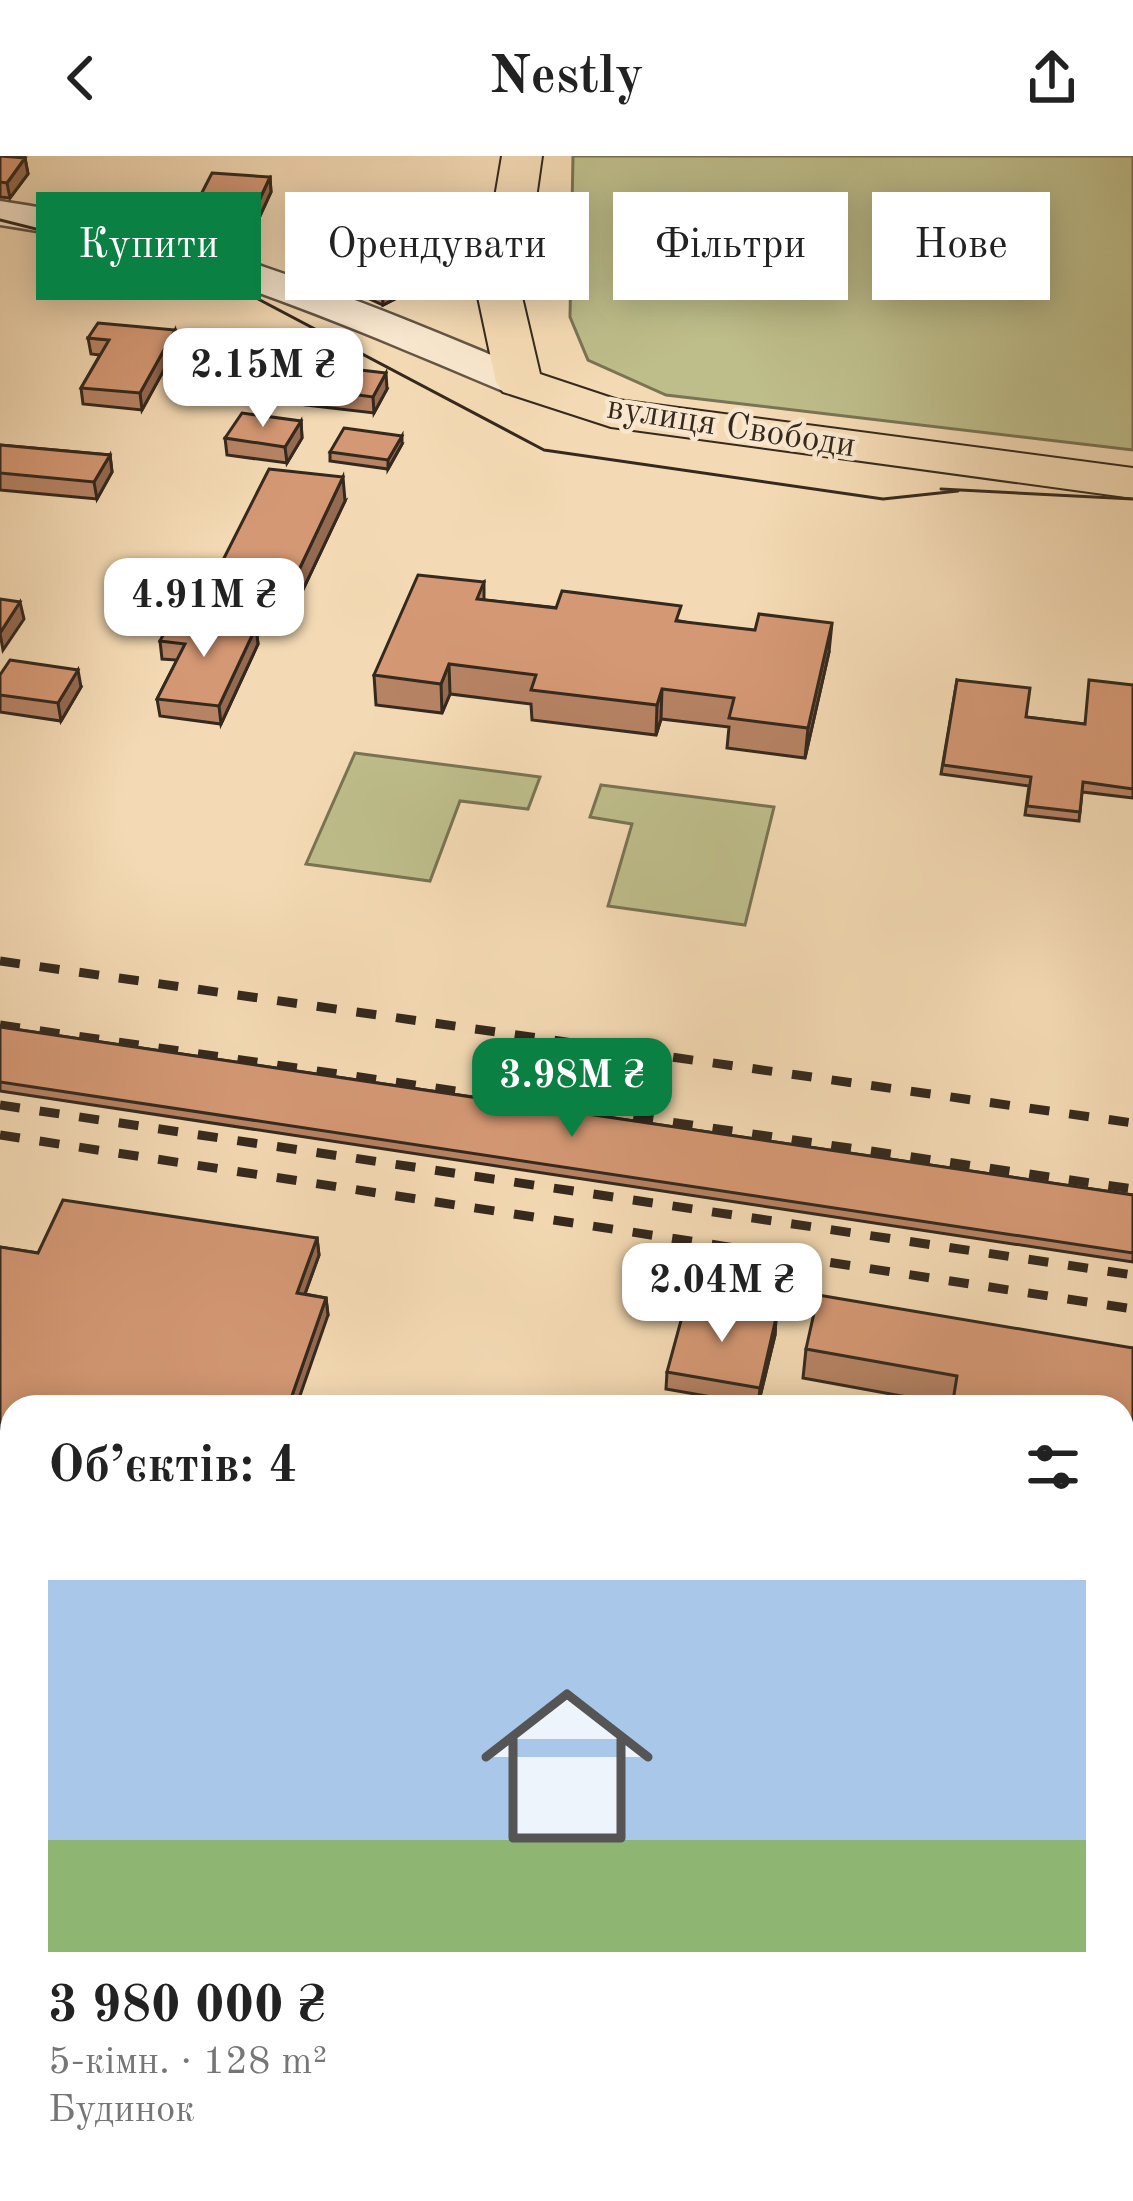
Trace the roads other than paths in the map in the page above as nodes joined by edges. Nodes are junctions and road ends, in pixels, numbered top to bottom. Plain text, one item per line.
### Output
1 (522, 156) edge
2 (0, 213) edge
3 (519, 382) junction
4 (1133, 483) edge

1 - 3 main road
2 - 3 street, вулиця Свободи
3 - 4 main road, вулиця Свободи

